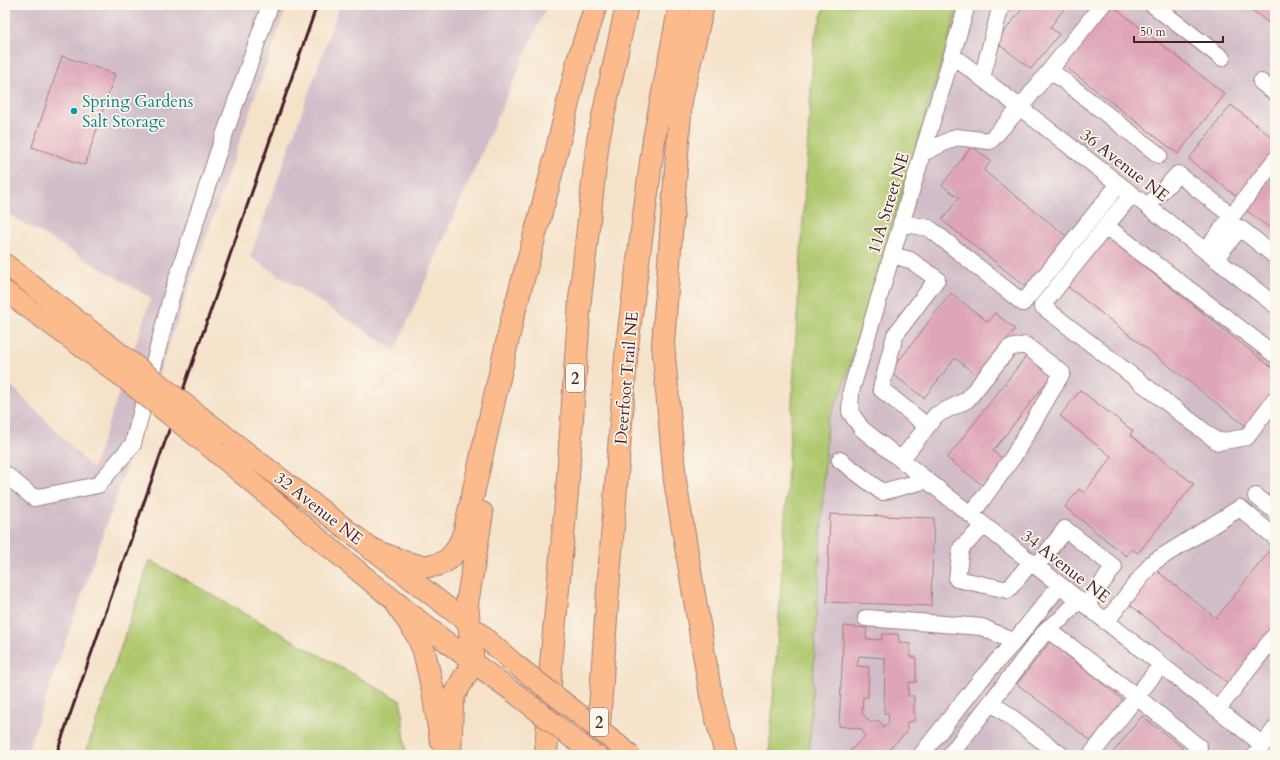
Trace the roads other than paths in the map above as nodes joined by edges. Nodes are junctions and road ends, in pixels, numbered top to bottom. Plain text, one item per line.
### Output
1 (270, 5) edge
2 (596, 5) edge
3 (627, 5) edge
4 (680, 5) edge
5 (703, 5) edge
6 (967, 5) edge
7 (1001, 5) edge
8 (1102, 5) edge
9 (1154, 5) edge
10 (952, 55) junction
11 (1222, 58) dead end
12 (1050, 70) junction
13 (982, 78) junction
14 (1261, 82) dead end
15 (1275, 93) edge
16 (1020, 108) junction
17 (923, 153) junction
18 (1159, 155) dead end
19 (1275, 160) edge
20 (1119, 184) junction
21 (1132, 194) junction
22 (1148, 206) junction
23 (1232, 216) junction
24 (901, 223) junction
25 (1106, 226) junction
26 (892, 255) junction
27 (1210, 255) junction
28 (1275, 256) edge
29 (5, 264) edge
30 (5, 291) edge
31 (1275, 305) edge
32 (513, 316) junction
33 (1275, 355) edge
34 (124, 367) junction
35 (1273, 407) edge
36 (850, 412) joint
37 (927, 426) junction
38 (220, 444) junction
39 (840, 460) dead end
40 (901, 460) junction
41 (5, 474) edge
42 (927, 480) junction
43 (1256, 496) dead end
44 (1275, 511) edge
45 (971, 515) junction
46 (984, 526) junction
47 (1275, 537) edge
48 (371, 549) junction
49 (1033, 564) junction
50 (1060, 585) junction
51 (1082, 603) junction
52 (397, 604) junction
53 (866, 618) dead end
54 (1106, 622) junction
55 (468, 623) junction
56 (1047, 629) junction
57 (1275, 635) edge
58 (1014, 642) junction
59 (473, 663) junction
60 (1161, 665) junction
61 (711, 696) junction
62 (1136, 697) junction
63 (991, 702) junction
64 (1218, 709) junction
65 (1275, 729) edge
66 (1259, 750) edge
67 (953, 754) edge
68 (444, 755) edge
69 (450, 755) edge
70 (546, 755) edge
71 (594, 755) edge
72 (597, 755) edge
73 (631, 755) edge
74 (712, 755) edge
75 (726, 755) edge
76 (922, 755) edge
77 (1061, 755) edge
78 (1091, 755) edge
79 (1192, 755) edge

1 - 41 street
2 - 32 highway
3 - 70 highway, 2
4 - 72 highway, Deerfoot Trail NE / 2
5 - 61 highway
6 - 10 street, 11A Street NE
7 - 13 street
8 - 12 street
9 - 11 street
10 - 13 street, 36 Avenue NE
10 - 17 street, 11A Street NE
12 - 16 street
12 - 18 street
13 - 16 street, 36 Avenue NE
14 - 15 street
16 - 17 street
16 - 20 street, 36 Avenue NE
17 - 24 street, 11A Street NE
19 - 23 street
20 - 21 street, 36 Avenue NE
20 - 24 street
21 - 22 street, 36 Avenue NE
21 - 25 street
22 - 23 street
22 - 27 street, 36 Avenue NE
23 - 27 street
24 - 26 street, 11A Street NE
25 - 33 street
25 - 35 street
26 - 36 street, 11A Street NE
26 - 37 street
27 - 28 street
27 - 31 street, 36 Avenue NE
29 - 34 main road, 32 Avenue NE
30 - 34 main road, 32 Avenue NE
32 - 48 highway
32 - 55 highway
34 - 38 main road, 32 Avenue NE, bridge
36 - 40 street, 34 Avenue NE
37 - 40 street
37 - 45 street
38 - 48 main road, 32 Avenue NE
38 - 52 main road, 32 Avenue NE
39 - 42 street
40 - 42 street, 34 Avenue NE
42 - 45 street, 34 Avenue NE
43 - 44 street
45 - 46 street, 34 Avenue NE
46 - 49 street, 34 Avenue NE
46 - 49 street
47 - 54 street
48 - 55 main road, 32 Avenue NE
49 - 50 street, 34 Avenue NE
49 - 51 street
50 - 51 street, 34 Avenue NE
50 - 58 street
51 - 54 street, 34 Avenue NE
51 - 56 street
52 - 59 main road, 32 Avenue NE
52 - 68 highway
53 - 58 street
54 - 60 street, 34 Avenue NE
55 - 59 highway
55 - 73 main road, 32 Avenue NE, bridge
56 - 62 street
56 - 63 street
57 - 64 street
58 - 76 street
59 - 69 highway
59 - 71 main road, 32 Avenue NE, bridge
60 - 62 street
60 - 64 street, 34 Avenue NE
61 - 74 highway
61 - 75 highway
62 - 78 street
62 - 79 street
63 - 67 street
63 - 77 street
64 - 66 street, 34 Avenue NE
65 - 66 street

